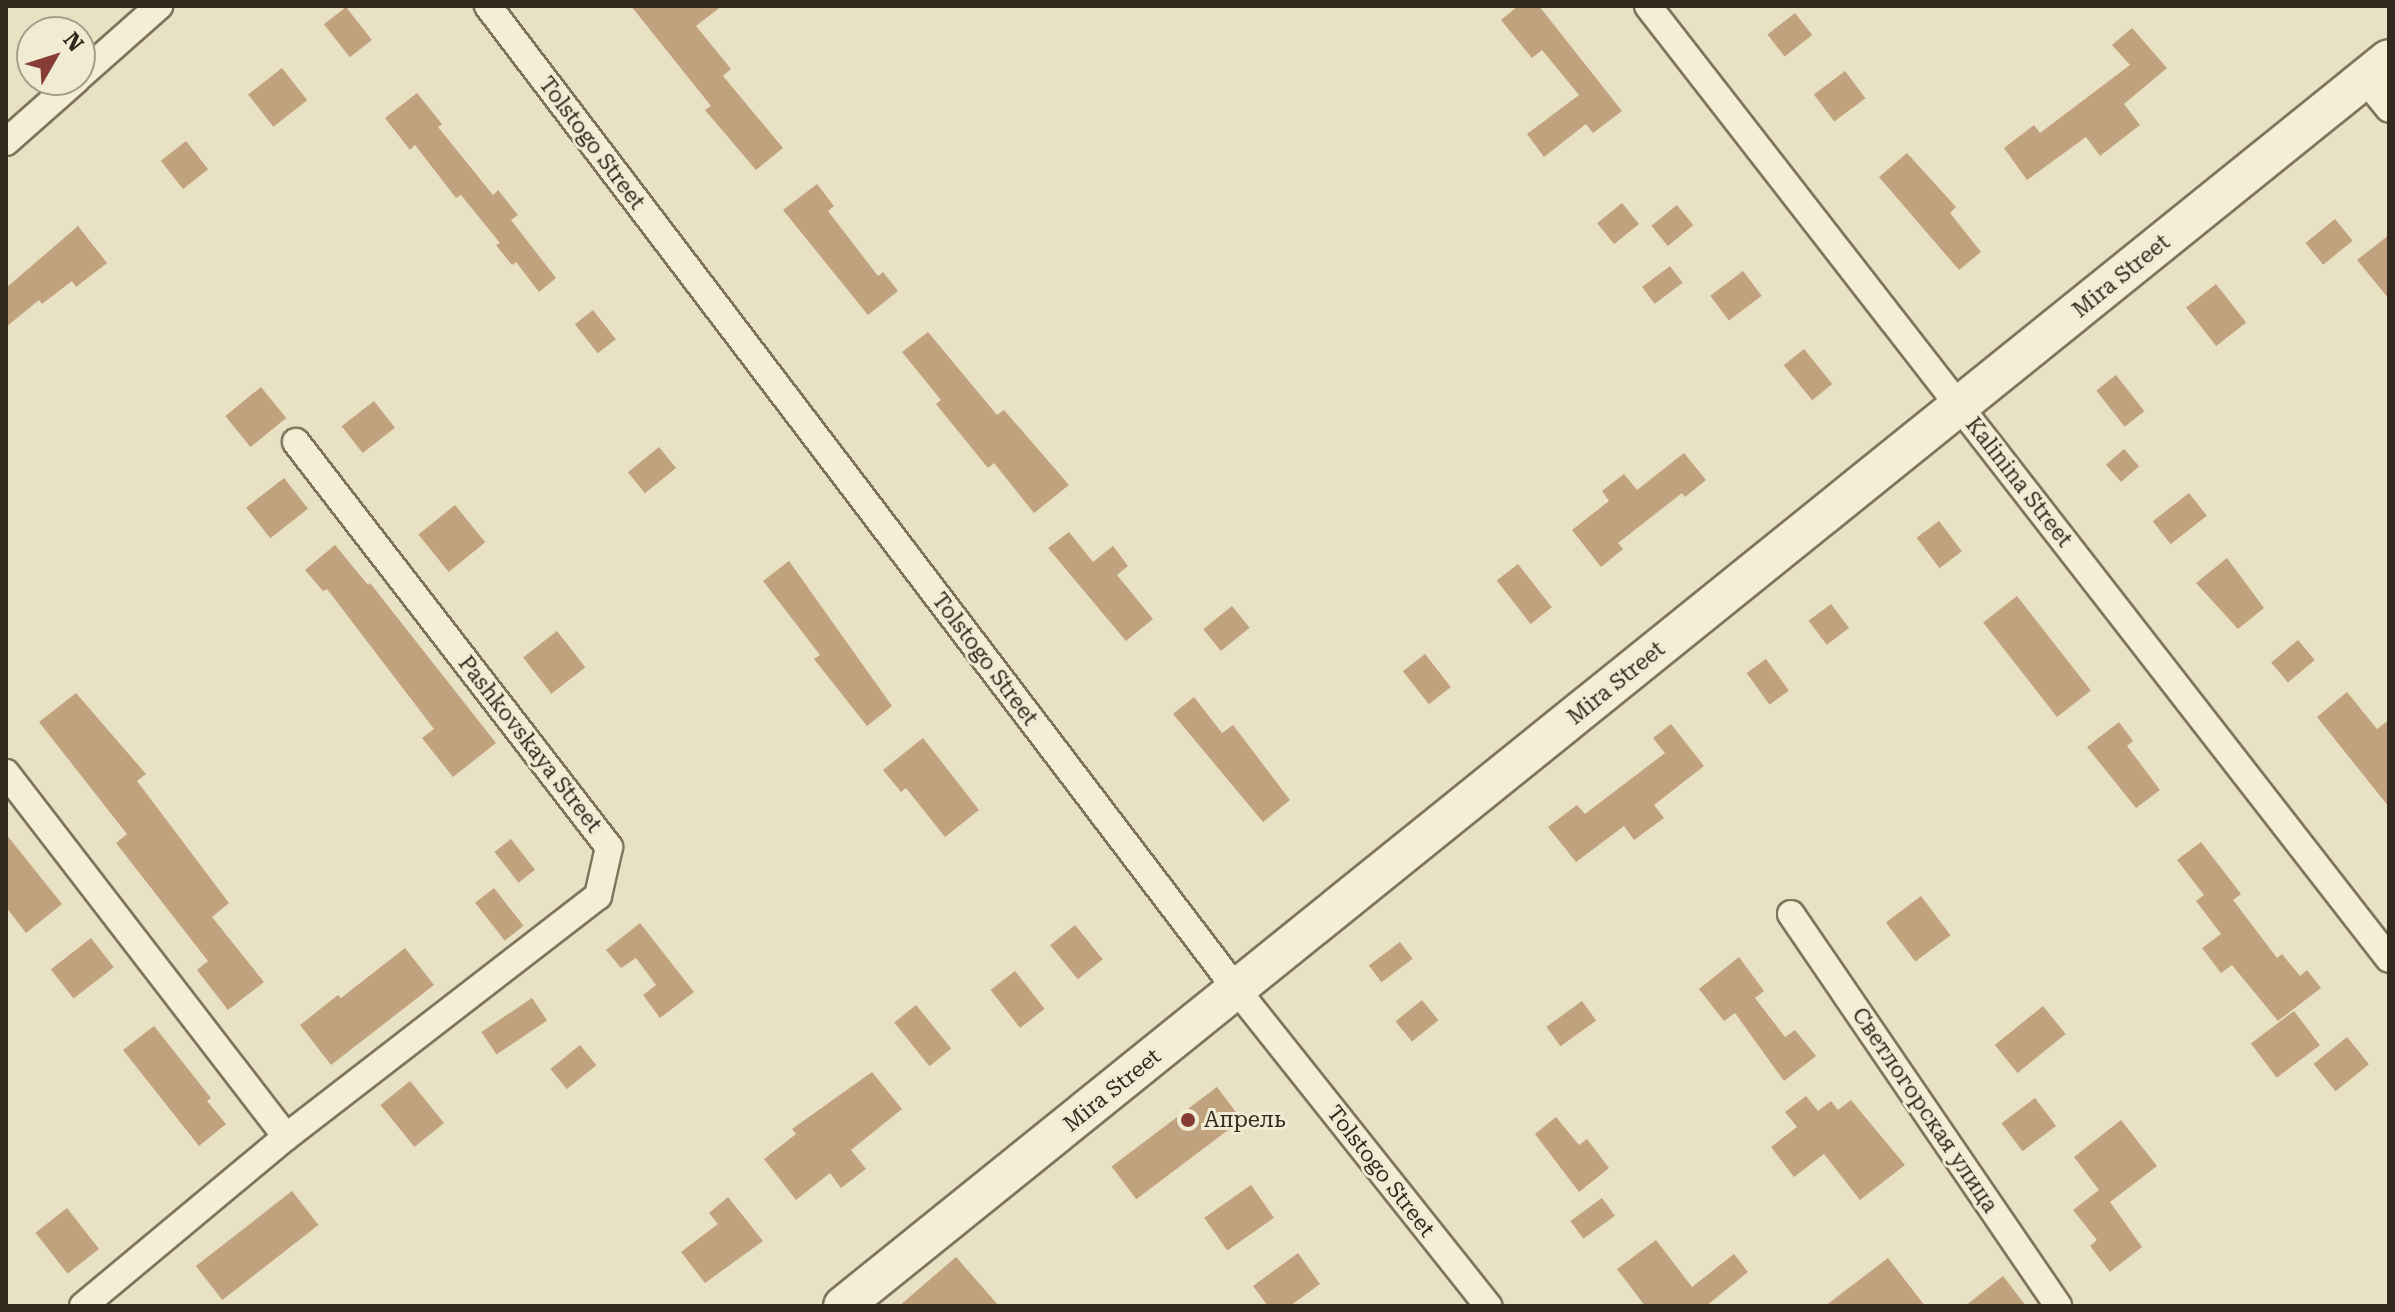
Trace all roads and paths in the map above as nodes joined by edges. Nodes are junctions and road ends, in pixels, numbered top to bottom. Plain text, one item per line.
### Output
1 (159, 6) edge
2 (488, 6) edge
3 (1648, 6) edge
4 (96, 62) edge
5 (2377, 69) edge
6 (58, 96) edge
7 (2389, 109) edge
8 (6, 142) edge
9 (1959, 406) junction
10 (296, 442) dead end
11 (6, 773) edge
12 (1791, 914) dead end
13 (2389, 959) edge
14 (1237, 990) junction
15 (286, 1137) junction
16 (83, 1306) edge
17 (843, 1306) edge
18 (1488, 1306) edge
19 (2058, 1306) edge

1 - 4 street
2 - 14 street, Tolstogo Street
3 - 9 street, Kalinina Street
5 - 7 street
5 - 9 main road, Mira Street
6 - 8 street
9 - 13 street, Kalinina Street
9 - 14 main road, Mira Street
10 - 15 street, Pashkovskaya Street
11 - 15 street
12 - 19 street, Светлогорская улица
14 - 17 main road, Mira Street
14 - 18 street, Tolstogo Street
15 - 16 street, Pashkovskaya Street

